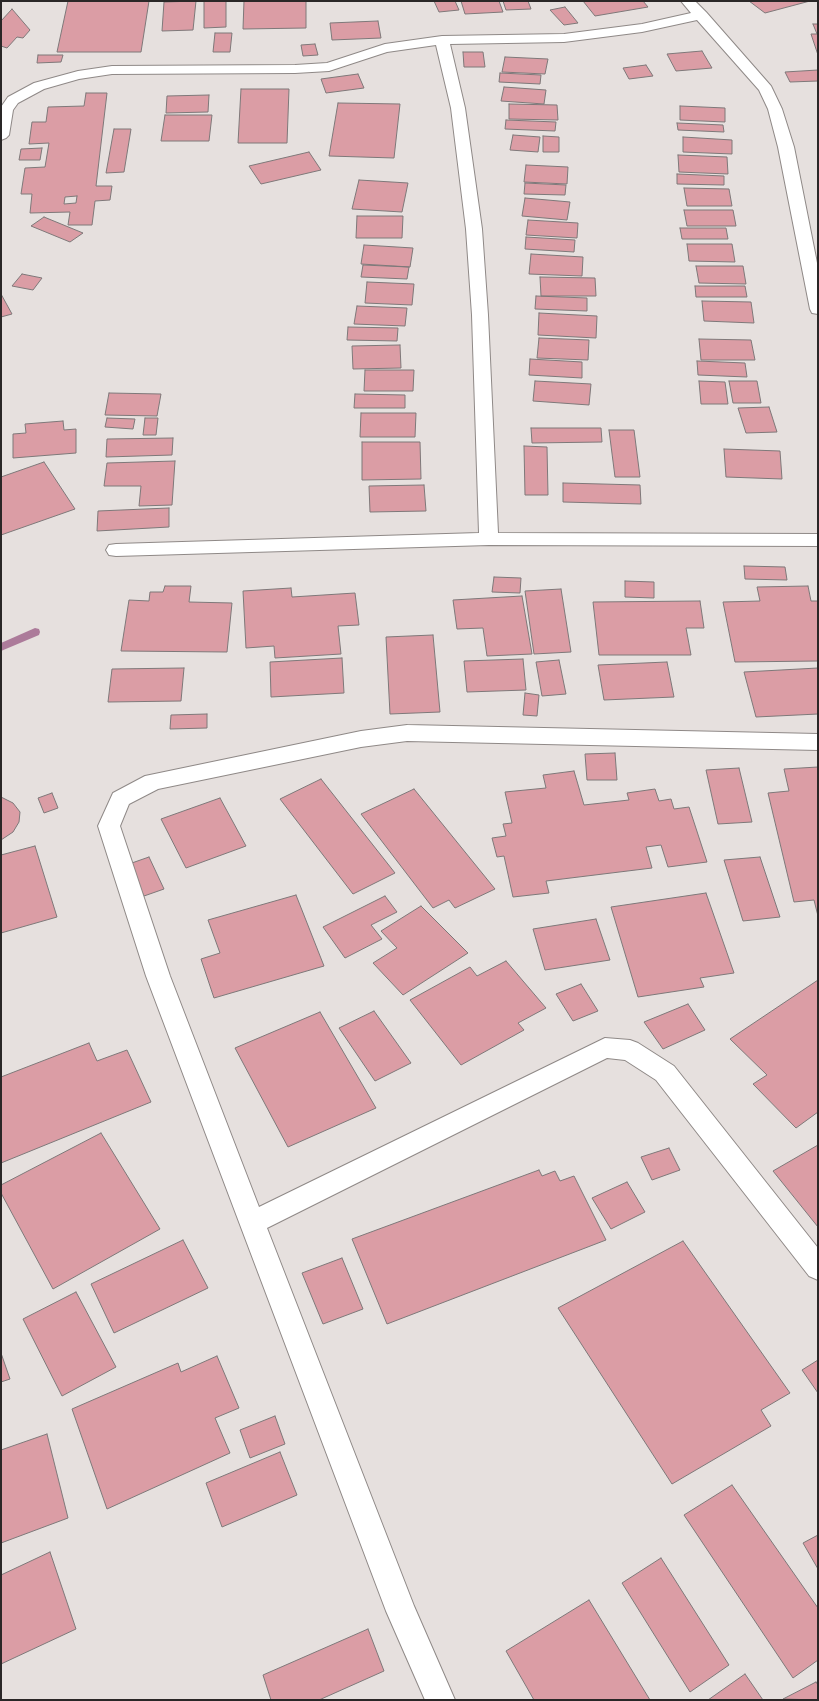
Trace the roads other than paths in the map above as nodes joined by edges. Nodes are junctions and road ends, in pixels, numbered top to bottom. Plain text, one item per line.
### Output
1 (688, 1) edge
2 (701, 15) junction
3 (442, 40) junction
4 (1, 135) edge
5 (818, 309) edge
6 (489, 539) junction
7 (818, 540) edge
8 (116, 550) dead end
9 (818, 742) edge
10 (252, 1223) junction
11 (818, 1268) edge
12 (440, 1700) edge

1 - 2 street
2 - 3 street
2 - 5 street
3 - 4 street
3 - 6 street
6 - 7 street
6 - 8 street
9 - 10 street
10 - 11 street
10 - 12 street

